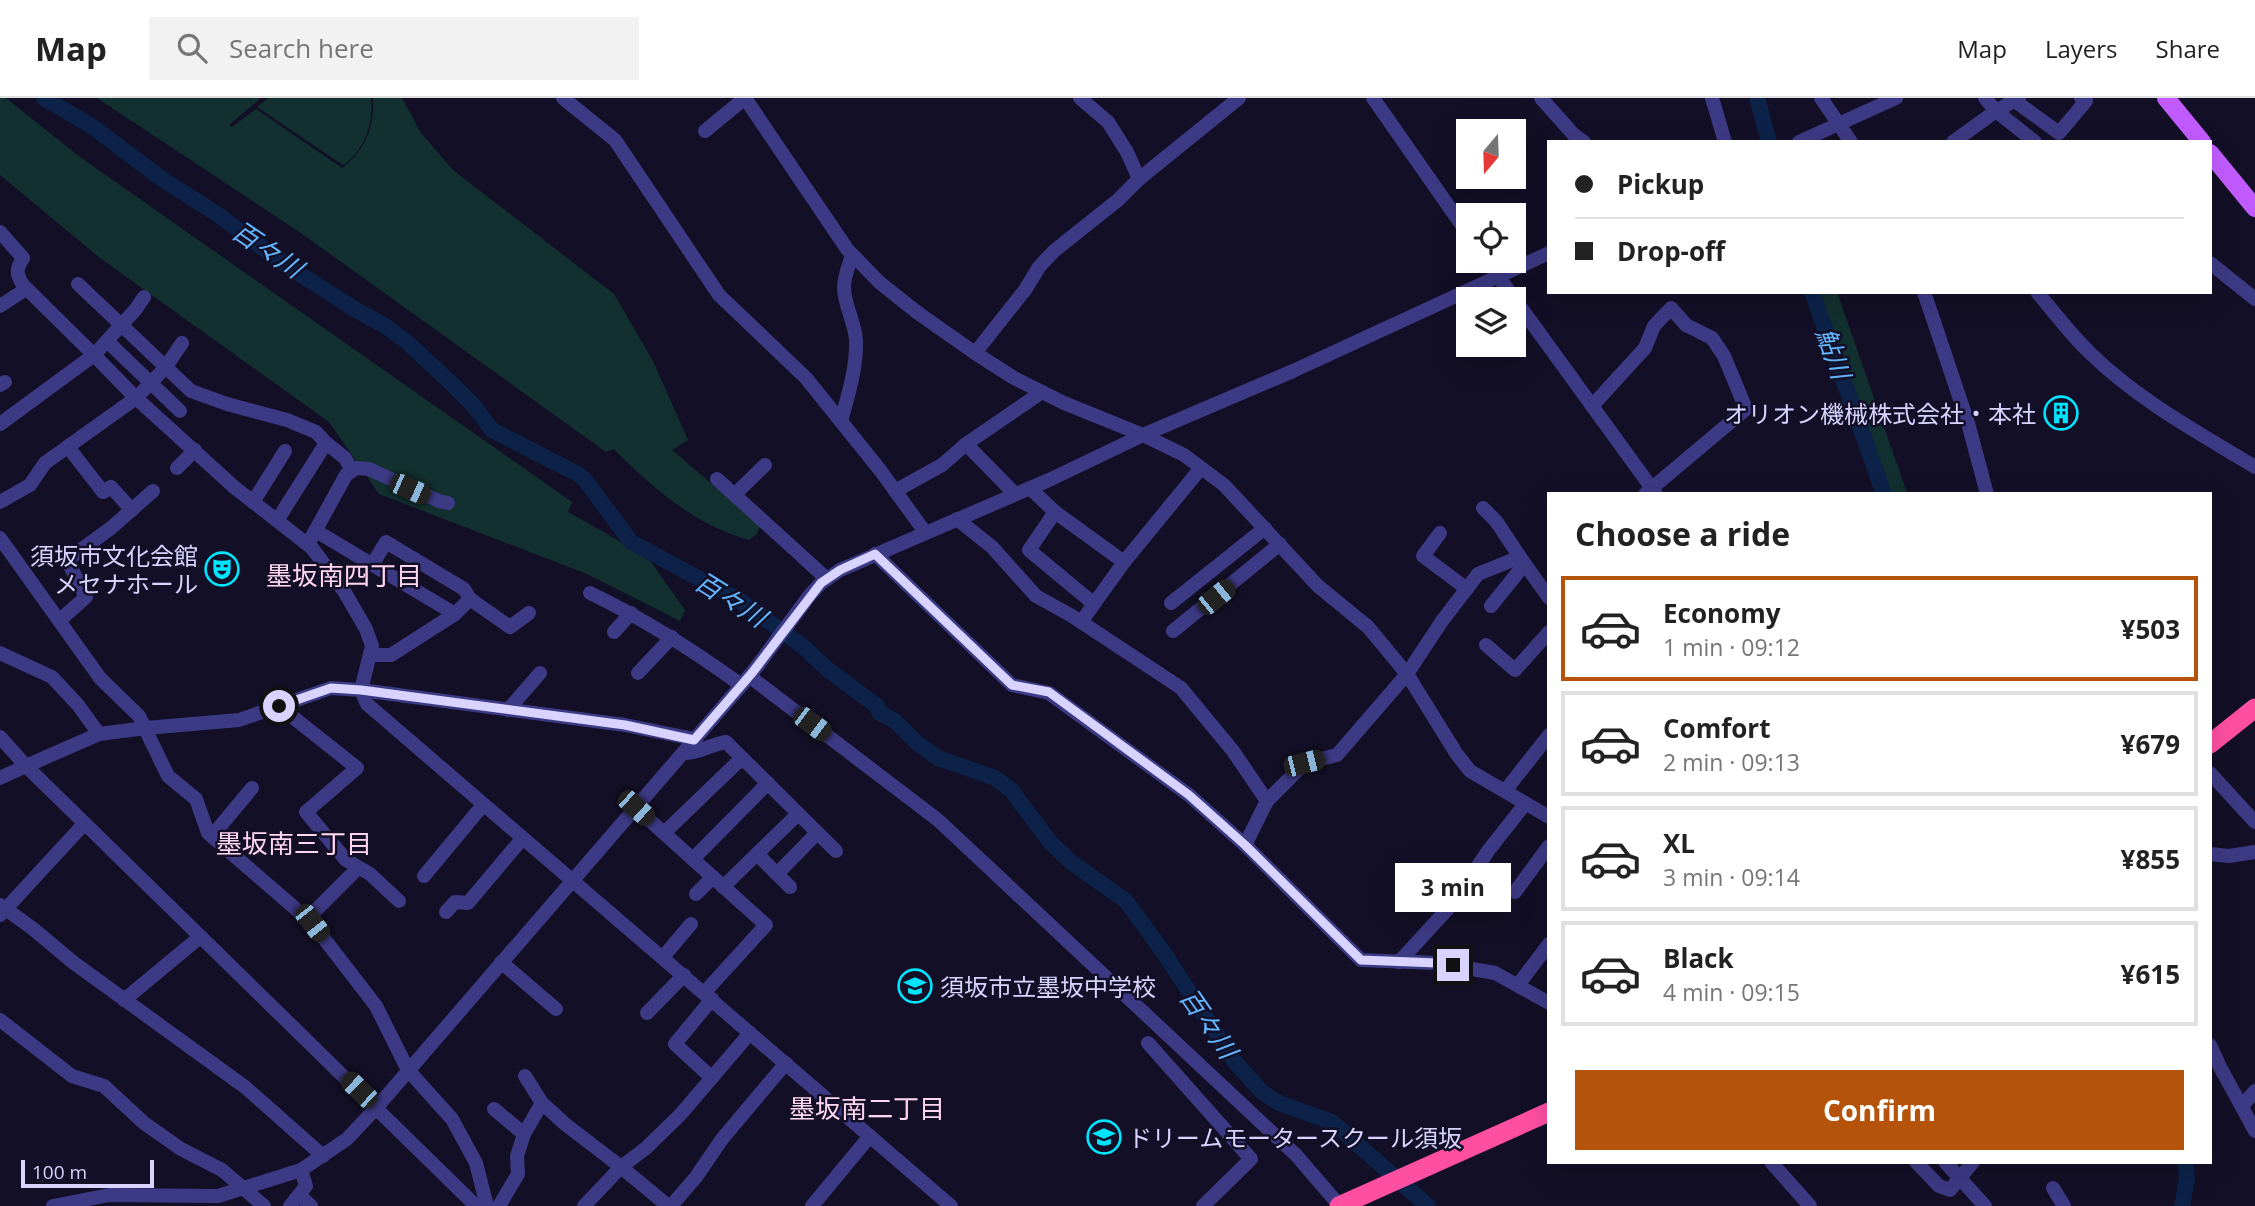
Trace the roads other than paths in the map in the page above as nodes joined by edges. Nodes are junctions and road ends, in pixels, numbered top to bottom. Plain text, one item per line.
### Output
1 (563, 98) edge
2 (745, 98) edge
3 (1080, 98) edge
4 (1239, 98) edge
5 (1373, 98) edge
6 (1541, 98) edge
7 (1712, 98) edge
8 (1821, 98) edge
9 (1896, 98) edge
10 (1985, 98) edge
11 (2081, 98) edge
12 (2166, 98) edge
13 (2017, 99) edge
14 (1996, 111) junction
15 (1838, 124) junction
16 (705, 131) dead end
17 (1581, 140) edge
18 (1724, 140) edge
19 (1802, 140) edge
20 (1850, 140) edge
21 (1956, 140) edge
22 (2032, 140) edge
23 (2200, 140) edge
24 (2212, 155) edge
25 (1139, 178) junction
26 (2255, 208) edge
27 (1456, 217) edge
28 (3, 240) edge
29 (1547, 254) edge
30 (852, 255) junction
31 (2212, 265) edge
32 (1496, 273) edge
33 (1498, 276) junction
34 (78, 284) dead end
35 (26, 289) junction
36 (1925, 294) edge
37 (2039, 294) edge
38 (145, 297) dead end
39 (2255, 299) edge
40 (0, 306) edge
41 (121, 326) junction
42 (107, 341) junction
43 (182, 343) dead end
44 (975, 354) junction
45 (94, 355) junction
46 (165, 368) junction
47 (150, 383) junction
48 (1042, 392) junction
49 (197, 394) junction
50 (136, 398) junction
51 (1592, 406) junction
52 (180, 411) junction
53 (841, 421) junction
54 (0, 424) edge
55 (166, 425) junction
56 (1143, 435) junction
57 (326, 443) junction
58 (966, 444) junction
59 (68, 447) junction
60 (195, 450) junction
61 (285, 452) dead end
62 (2255, 467) edge
63 (177, 468) dead end
64 (1201, 468) junction
65 (762, 470) dead end
66 (352, 471) junction
67 (717, 479) dead end
68 (1030, 488) junction
69 (153, 491) dead end
70 (895, 491) junction
71 (1651, 491) edge
72 (1986, 492) edge
73 (735, 494) junction
74 (1015, 494) junction
75 (0, 502) edge
76 (253, 502) junction
77 (448, 503) dead end
78 (1483, 508) dead end
79 (132, 510) junction
80 (1055, 512) junction
81 (278, 519) junction
82 (957, 519) junction
83 (1265, 528) junction
84 (925, 532) junction
85 (1440, 533) dead end
86 (0, 538) edge
87 (312, 538) junction
88 (1280, 544) junction
89 (875, 554) junction
90 (1522, 561) junction
91 (1125, 562) junction
92 (372, 565) junction
93 (827, 579) junction
94 (1466, 589) junction
95 (1547, 590) edge
96 (590, 593) dead end
97 (470, 599) junction
98 (1171, 603) dead end
99 (1094, 604) junction
100 (1491, 606) dead end
101 (631, 612) junction
102 (528, 613) dead end
103 (454, 614) junction
104 (60, 620) junction
105 (1081, 622) junction
106 (1173, 631) dead end
107 (614, 632) dead end
108 (1547, 634) edge
109 (672, 637) junction
110 (1486, 645) dead end
111 (0, 653) edge
112 (370, 655) junction
113 (540, 673) dead end
114 (638, 673) dead end
115 (1407, 674) junction
116 (747, 678) junction
117 (361, 690) junction
118 (279, 706) junction
119 (2255, 708) edge
120 (508, 710) junction
121 (146, 727) junction
122 (99, 734) junction
123 (0, 737) edge
124 (1547, 737) edge
125 (694, 740) junction
126 (2212, 742) edge
127 (683, 753) junction
128 (742, 758) junction
129 (26, 766) junction
130 (2212, 775) edge
131 (0, 778) edge
132 (768, 783) junction
133 (252, 788) dead end
134 (1504, 791) junction
135 (1267, 801) junction
136 (1525, 804) junction
137 (483, 805) junction
138 (636, 808) junction
139 (798, 814) junction
140 (1547, 816) edge
141 (2255, 822) edge
142 (84, 824) junction
143 (817, 832) junction
144 (664, 833) junction
145 (212, 836) junction
146 (522, 839) junction
147 (1245, 845) junction
148 (1547, 849) edge
149 (836, 851) dead end
150 (2255, 852) edge
151 (757, 853) junction
152 (2212, 854) edge
153 (693, 859) junction
154 (358, 868) junction
155 (777, 874) junction
156 (424, 876) dead end
157 (572, 881) junction
158 (718, 882) junction
159 (789, 887) dead end
160 (1515, 892) dead end
161 (696, 894) dead end
162 (399, 901) dead end
163 (2, 909) edge
164 (446, 912) dead end
165 (307, 919) junction
166 (691, 924) dead end
167 (200, 937) junction
168 (1547, 947) edge
169 (663, 957) junction
170 (501, 962) junction
171 (1399, 962) junction
172 (684, 975) junction
173 (1518, 985) junction
174 (708, 996) junction
175 (1547, 998) edge
176 (124, 1000) junction
177 (556, 1009) dead end
178 (647, 1013) dead end
179 (0, 1020) edge
180 (750, 1033) junction
181 (1148, 1043) dead end
182 (2212, 1049) edge
183 (786, 1063) junction
184 (408, 1070) junction
185 (525, 1076) dead end
186 (712, 1078) junction
187 (2255, 1091) edge
188 (542, 1103) junction
189 (2242, 1106) junction
190 (377, 1107) junction
191 (494, 1109) dead end
192 (1547, 1113) edge
193 (2255, 1131) edge
194 (524, 1134) junction
195 (870, 1136) junction
196 (323, 1156) junction
197 (1774, 1164) edge
198 (1918, 1164) edge
199 (1947, 1164) edge
200 (1971, 1164) edge
201 (621, 1167) junction
202 (300, 1170) junction
203 (1960, 1177) junction
204 (2053, 1188) dead end
205 (244, 1189) junction
206 (136, 1201) edge
207 (194, 1201) edge
208 (295, 1201) edge
209 (1341, 1205) edge
210 (53, 1206) edge
211 (264, 1206) edge
212 (311, 1206) edge
213 (476, 1206) edge
214 (487, 1206) edge
215 (499, 1206) edge
216 (584, 1206) edge
217 (669, 1206) edge
218 (812, 1206) edge
219 (951, 1206) edge
220 (1203, 1206) edge
221 (1810, 1206) edge
222 (1986, 1206) edge
223 (2064, 1206) edge

1 - 53 street
2 - 16 street
2 - 30 street
3 - 25 street
4 - 25 street
5 - 27 street
6 - 17 street
7 - 18 street
8 - 15 street
9 - 15 street
10 - 14 street
11 - 13 street
12 - 23 main road
13 - 14 street
14 - 21 street
14 - 22 street
15 - 19 street
15 - 20 street
24 - 26 main road
25 - 44 street
28 - 35 street
29 - 33 street
30 - 44 street
30 - 53 street
31 - 39 street
32 - 33 street
33 - 51 street
33 - 56 street
34 - 41 street
35 - 40 street
35 - 45 street
36 - 72 street
37 - 62 street
38 - 41 street
41 - 42 street
41 - 46 street
42 - 45 street
42 - 47 street
43 - 46 street
44 - 48 street
45 - 50 street
45 - 54 street
46 - 47 street
46 - 49 street
47 - 50 street
47 - 52 street
48 - 56 street
48 - 58 street
49 - 52 street
49 - 57 street
50 - 55 street
50 - 59 street
51 - 71 street
51 - 71 street
52 - 55 street
53 - 70 street
55 - 60 street
56 - 64 street
56 - 68 street
57 - 66 street
57 - 81 street
58 - 70 street
58 - 74 street
59 - 75 street
59 - 79 street
60 - 63 street
60 - 76 street
61 - 76 street
64 - 83 street
64 - 91 street
65 - 73 street
66 - 77 street
66 - 87 street
67 - 73 street
68 - 74 street
68 - 80 street
69 - 79 street
70 - 84 street
73 - 93 street
74 - 82 street
76 - 81 street
78 - 90 street
79 - 104 street
80 - 91 street
80 - 99 street
81 - 87 street
82 - 84 street
82 - 105 street
83 - 88 street
83 - 98 street
84 - 89 street
85 - 94 street
86 - 104 street
87 - 92 street
87 - 112 street
88 - 106 street
88 - 115 street
89 - 93 street
89 - 147 street
90 - 94 street
90 - 95 street
90 - 100 street
91 - 99 street
92 - 97 street
92 - 103 street
93 - 116 street
94 - 115 street
96 - 101 street
97 - 102 street
97 - 103 street
99 - 105 street
101 - 107 street
101 - 109 street
103 - 112 street
104 - 121 street
105 - 135 street
108 - 110 street
109 - 114 street
109 - 116 street
111 - 122 street
112 - 117 street
113 - 120 street
115 - 134 street
115 - 135 street
116 - 125 street
116 - 209 street
117 - 118 street
117 - 120 street
117 - 137 street
118 - 121 street
118 - 154 street
119 - 126 highway
120 - 125 street
121 - 122 street
121 - 145 street
122 - 129 street
123 - 129 street
124 - 134 street
125 - 127 street
127 - 128 street
127 - 138 street
128 - 132 street
128 - 144 street
129 - 131 street
129 - 142 street
130 - 141 street
132 - 139 street
132 - 153 street
133 - 145 street
134 - 136 street
135 - 147 street
136 - 140 street
136 - 171 street
137 - 146 street
137 - 156 street
138 - 144 street
138 - 157 street
139 - 143 street
139 - 151 street
142 - 163 street
142 - 167 street
143 - 149 street
143 - 155 street
144 - 153 street
145 - 165 street
146 - 157 street
146 - 164 street
147 - 171 street
148 - 160 street
150 - 152 street
151 - 155 street
151 - 158 street
153 - 158 street
154 - 162 street
154 - 165 street
155 - 159 street
157 - 169 street
157 - 170 street
158 - 161 street
158 - 174 street
163 - 176 street
165 - 184 street
166 - 169 street
167 - 176 street
167 - 190 street
168 - 173 street
169 - 172 street
170 - 177 street
170 - 184 street
171 - 173 street
172 - 174 street
172 - 178 street
173 - 175 street
174 - 180 street
174 - 186 street
176 - 196 street
179 - 205 street
180 - 183 street
180 - 186 street
181 - 220 street
182 - 189 street
183 - 195 street
183 - 217 street
184 - 190 street
184 - 214 street
185 - 188 street
186 - 201 street
187 - 189 street
188 - 194 street
188 - 201 street
189 - 193 street
190 - 196 street
190 - 213 street
191 - 194 street
192 - 209 highway
194 - 215 street
195 - 218 street
195 - 219 street
196 - 202 street
197 - 221 street
198 - 203 street
199 - 203 street
200 - 203 street
201 - 216 street
201 - 217 street
202 - 205 street
202 - 208 street
203 - 222 street
204 - 223 street
205 - 207 street
205 - 211 street
206 - 207 street
206 - 210 street
208 - 212 street

